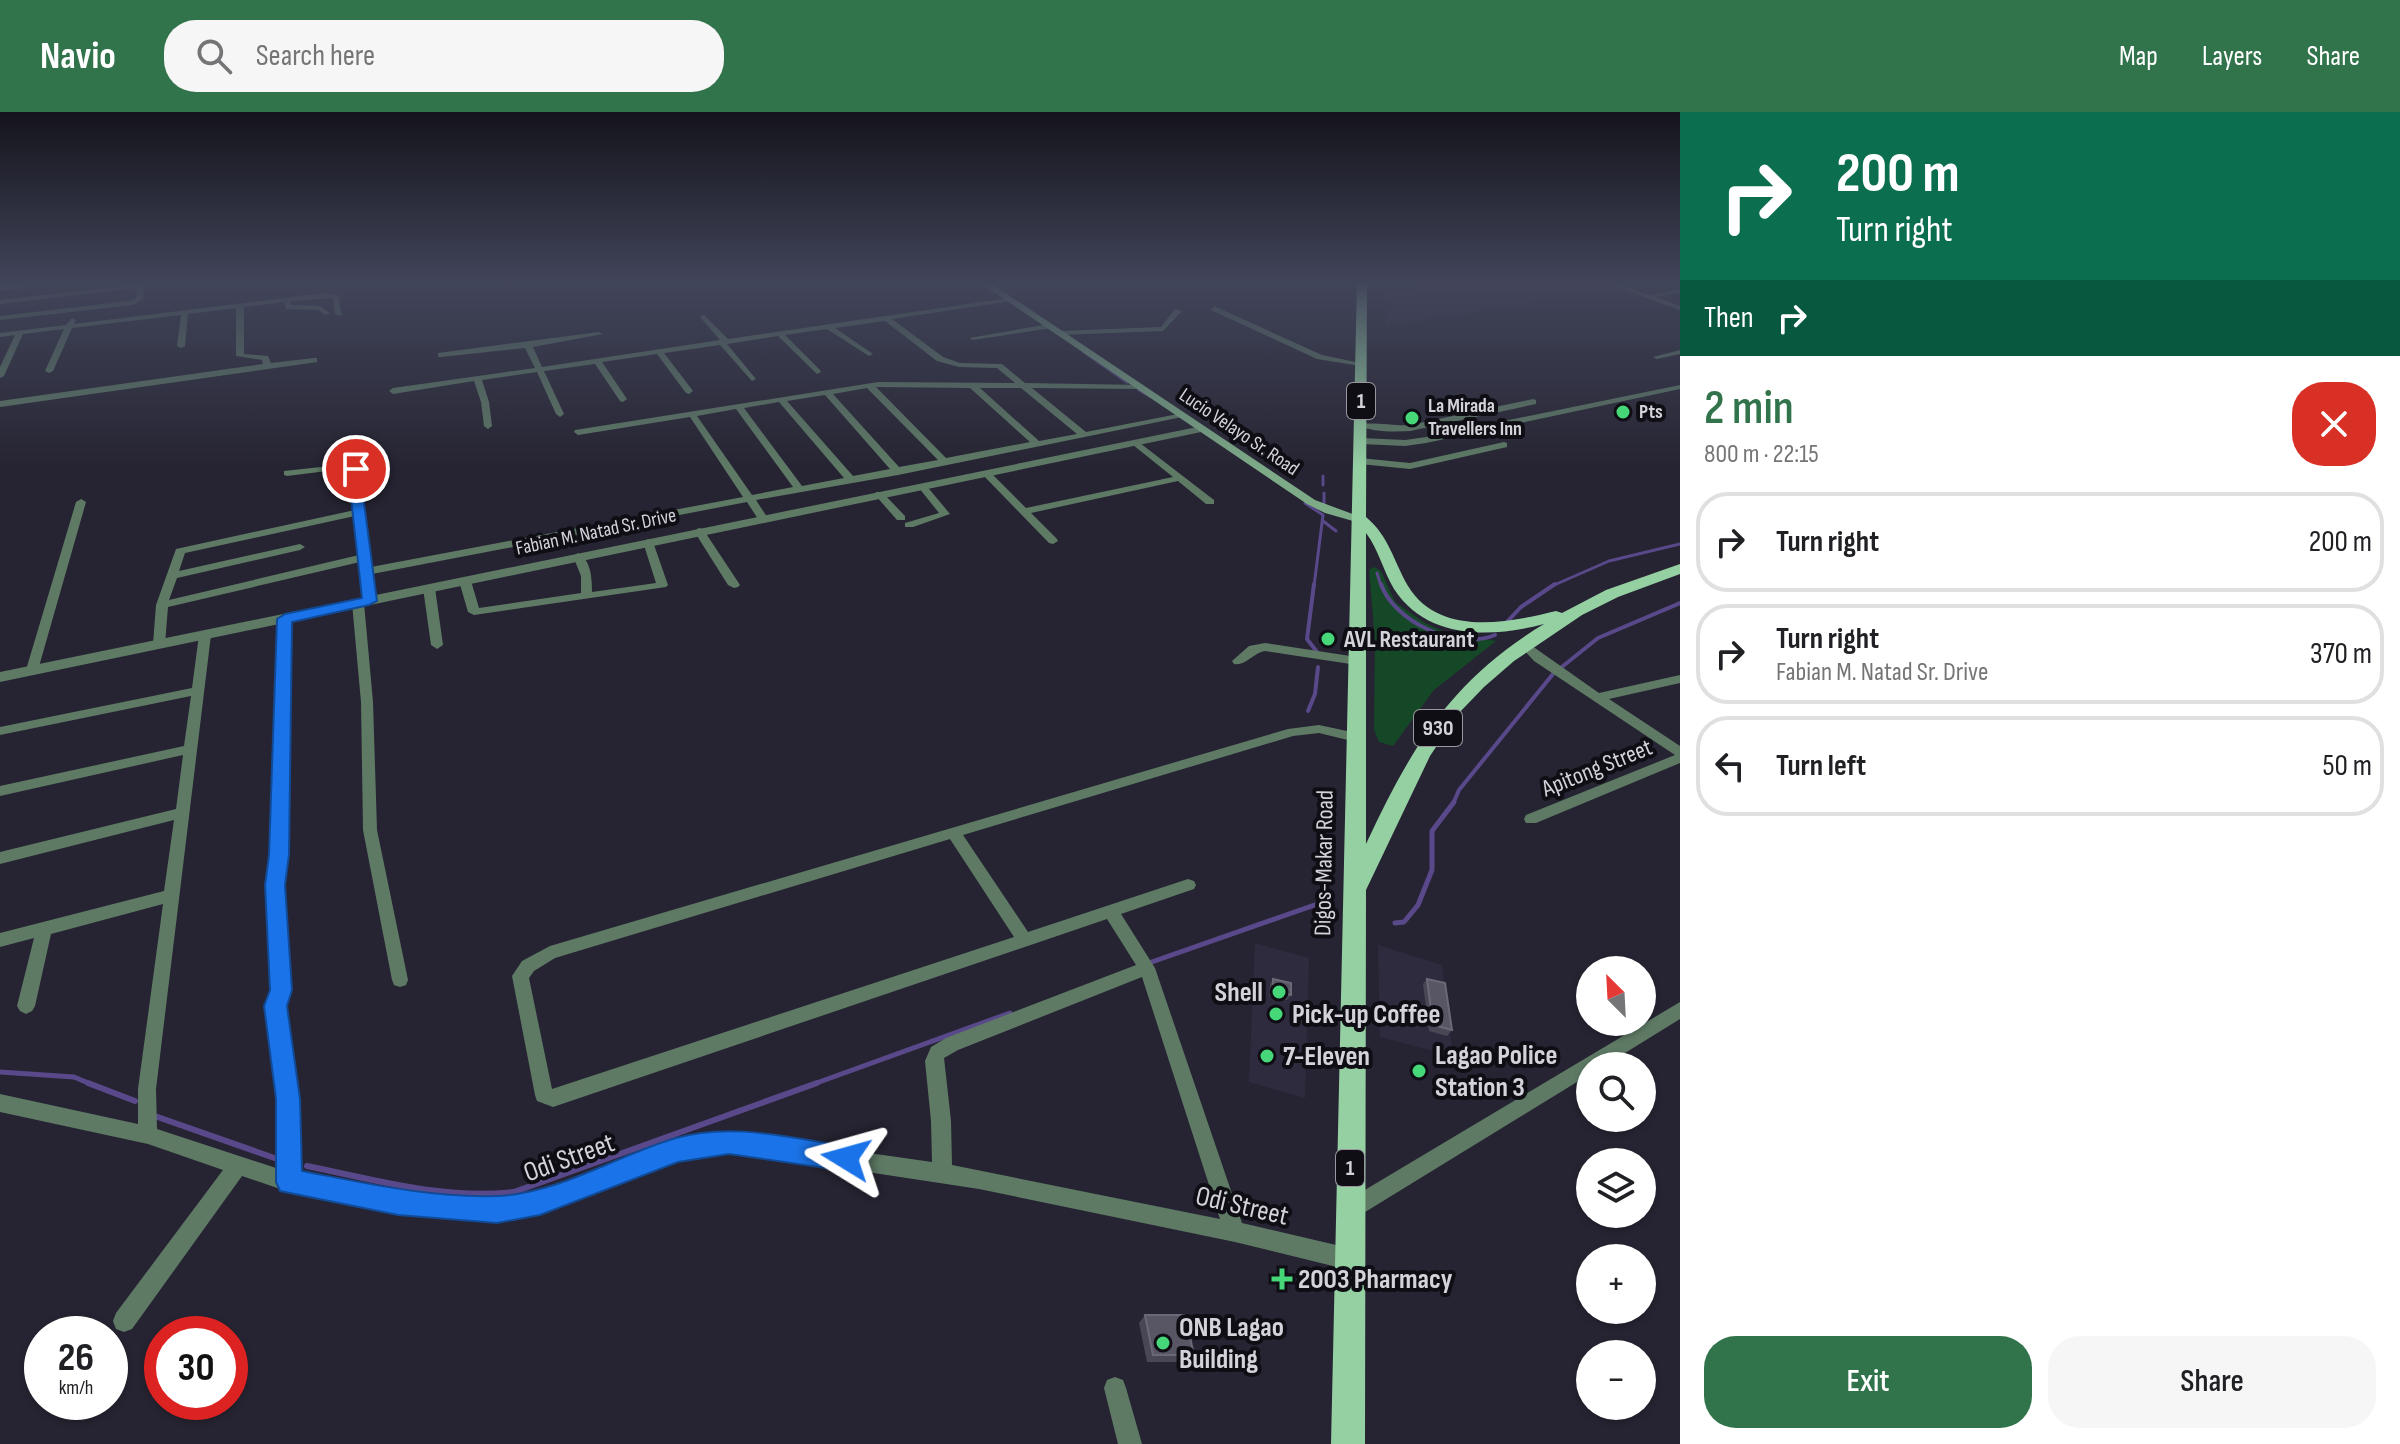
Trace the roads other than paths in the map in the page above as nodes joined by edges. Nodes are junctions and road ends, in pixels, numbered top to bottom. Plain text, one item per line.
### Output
1 (14, 344) edge
2 (62, 344) edge
3 (240, 344) edge
4 (533, 344) edge
5 (710, 344) edge
6 (726, 344) edge
7 (790, 344) edge
8 (857, 344) edge
9 (920, 344) edge
10 (1076, 344) edge
11 (1292, 344) edge
12 (1361, 344) edge
13 (528, 345) junction
14 (659, 352) junction
15 (1680, 352) edge
16 (869, 354) dead end
17 (441, 355) dead end
18 (1657, 357) dead end
19 (314, 360) dead end
20 (597, 361) junction
21 (1361, 364) junction
22 (268, 366) junction
23 (539, 370) junction
24 (49, 371) dead end
25 (817, 372) dead end
26 (0, 376) edge
27 (477, 378) junction
28 (752, 379) dead end
29 (869, 385) junction
30 (972, 385) junction
31 (1022, 385) junction
32 (1140, 387) junction
33 (1680, 387) edge
34 (393, 391) dead end
35 (689, 391) dead end
36 (826, 391) junction
37 (780, 398) junction
38 (623, 399) dead end
39 (1533, 402) dead end
40 (0, 404) edge
41 (738, 406) junction
42 (560, 414) dead end
43 (692, 414) junction
44 (1183, 416) junction
45 (1361, 425) junction
46 (488, 426) dead end
47 (1202, 429) junction
48 (578, 432) dead end
49 (1084, 435) junction
50 (1361, 441) junction
51 (1036, 443) junction
52 (1136, 443) junction
53 (1504, 445) dead end
54 (1360, 461) junction
55 (945, 462) junction
56 (898, 472) junction
57 (287, 473) dead end
58 (986, 473) junction
59 (1181, 478) junction
60 (851, 480) junction
61 (922, 486) junction
62 (800, 490) junction
63 (879, 494) junction
64 (751, 500) junction
65 (81, 502) dead end
66 (1210, 502) dead end
67 (1024, 511) junction
68 (360, 512) junction
69 (762, 517) junction
70 (1360, 519) junction
71 (699, 531) junction
72 (1053, 541) dead end
73 (648, 542) junction
74 (300, 547) dead end
75 (578, 556) junction
76 (365, 557) junction
77 (1680, 569) edge
78 (368, 571) junction
79 (171, 576) junction
80 (465, 581) junction
81 (734, 585) dead end
82 (429, 588) junction
83 (586, 597) junction
84 (364, 602) junction
85 (162, 605) junction
86 (1579, 610) junction
87 (285, 619) junction
88 (205, 635) junction
89 (159, 644) junction
90 (437, 645) dead end
91 (1525, 645) junction
92 (1238, 661) dead end
93 (1357, 661) junction
94 (32, 670) junction
95 (0, 677) edge
96 (1680, 679) edge
97 (197, 691) junction
98 (1598, 697) junction
99 (0, 731) edge
100 (1356, 737) junction
101 (190, 749) junction
102 (1680, 755) edge
103 (0, 791) edge
104 (181, 813) junction
105 (1531, 819) dead end
106 (953, 832) junction
107 (0, 858) edge
108 (1188, 885) dead end
109 (1354, 893) junction
110 (171, 896) junction
111 (1110, 910) junction
112 (44, 928) junction
113 (1024, 939) junction
114 (0, 940) edge
115 (1147, 968) junction
116 (400, 980) dead end
117 (26, 1006) dead end
118 (1680, 1010) edge
119 (0, 1103) edge
120 (148, 1135) junction
121 (239, 1164) junction
122 (942, 1172) junction
123 (289, 1182) junction
124 (1350, 1210) junction
125 (1235, 1232) junction
126 (1349, 1259) junction
127 (128, 1316) edge
128 (1115, 1388) dead end
129 (1130, 1444) edge
130 (1348, 1444) edge

1 - 26 street
2 - 24 street
3 - 22 street
4 - 13 street
5 - 14 street
6 - 28 street
7 - 25 street
8 - 16 street
9 - 31 street
10 - 32 main road, Lucio Velayo Sr. Road
11 - 21 street
12 - 21 main road, Digos-Makar Road / 1
13 - 17 street
13 - 23 street
14 - 20 street
14 - 35 street
15 - 18 street
19 - 22 street
20 - 23 street
20 - 38 street
21 - 45 main road, Digos-Makar Road / 1
22 - 40 street
23 - 27 street
23 - 42 street
27 - 34 street
27 - 46 street
29 - 30 street
29 - 36 street
29 - 55 street
30 - 31 street
30 - 51 street
31 - 32 street
31 - 49 street
32 - 44 main road, Lucio Velayo Sr. Road
33 - 50 street
36 - 37 street
36 - 56 street
37 - 41 street
37 - 60 street
39 - 45 street
41 - 43 street
41 - 62 street
43 - 48 street
43 - 64 street
44 - 47 main road, Lucio Velayo Sr. Road
44 - 49 street
45 - 50 main road, Digos-Makar Road / 1
47 - 52 street, Fabian M. Natad Sr. Drive
47 - 70 main road, Lucio Velayo Sr. Road
49 - 51 street
50 - 54 main road, Digos-Makar Road / 1
51 - 55 street
52 - 58 street, Fabian M. Natad Sr. Drive
52 - 59 street
53 - 54 street
54 - 70 main road, Digos-Makar Road / 1
55 - 56 street
56 - 60 street
57 - 68 street
58 - 61 street, Fabian M. Natad Sr. Drive
58 - 67 street
59 - 66 street
59 - 67 street
60 - 62 street
61 - 63 street, Fabian M. Natad Sr. Drive
61 - 63 street
62 - 64 street
63 - 69 street, Fabian M. Natad Sr. Drive
64 - 69 street
64 - 78 street
65 - 94 street
67 - 72 street
68 - 76 street
68 - 79 street
69 - 71 street, Fabian M. Natad Sr. Drive
70 - 86 main road, 930
70 - 93 main road, Digos-Makar Road / 1
71 - 73 street, Fabian M. Natad Sr. Drive
71 - 81 street
73 - 75 street, Fabian M. Natad Sr. Drive
73 - 83 street
74 - 79 street
75 - 80 street, Fabian M. Natad Sr. Drive
75 - 83 street
76 - 78 street
76 - 85 street
77 - 86 main road, 930
78 - 84 street
79 - 85 street
80 - 82 street, Fabian M. Natad Sr. Drive
80 - 83 street
82 - 84 street, Fabian M. Natad Sr. Drive
82 - 90 street
84 - 87 street, Fabian M. Natad Sr. Drive
84 - 116 street
85 - 89 street
86 - 91 main road, 930
87 - 88 street, Fabian M. Natad Sr. Drive
87 - 123 street
88 - 89 street, Fabian M. Natad Sr. Drive
88 - 97 street
89 - 94 street, Fabian M. Natad Sr. Drive
91 - 98 street
91 - 109 main road, 930
92 - 93 street
93 - 100 main road, Digos-Makar Road / 1
94 - 95 street, Fabian M. Natad Sr. Drive
96 - 98 street
97 - 99 street
97 - 101 street
98 - 102 street
100 - 106 street
100 - 109 main road, Digos-Makar Road / 1
101 - 103 street
101 - 104 street
102 - 105 street, Apitong Street
104 - 107 street
104 - 110 street
106 - 113 street
106 - 113 street
108 - 111 street
109 - 124 main road, Digos-Makar Road / 1
110 - 112 street
110 - 120 street
111 - 113 street
111 - 115 street
112 - 114 street
112 - 117 street
115 - 122 street
115 - 125 street
118 - 124 street
119 - 120 street, Odi Street
120 - 121 street, Odi Street
121 - 123 street, Odi Street
121 - 127 street
122 - 123 street, Odi Street
122 - 125 street, Odi Street
124 - 126 main road, Digos-Makar Road / 1
125 - 126 street, Odi Street
126 - 130 main road, Digos-Makar Road / 1
128 - 129 street

